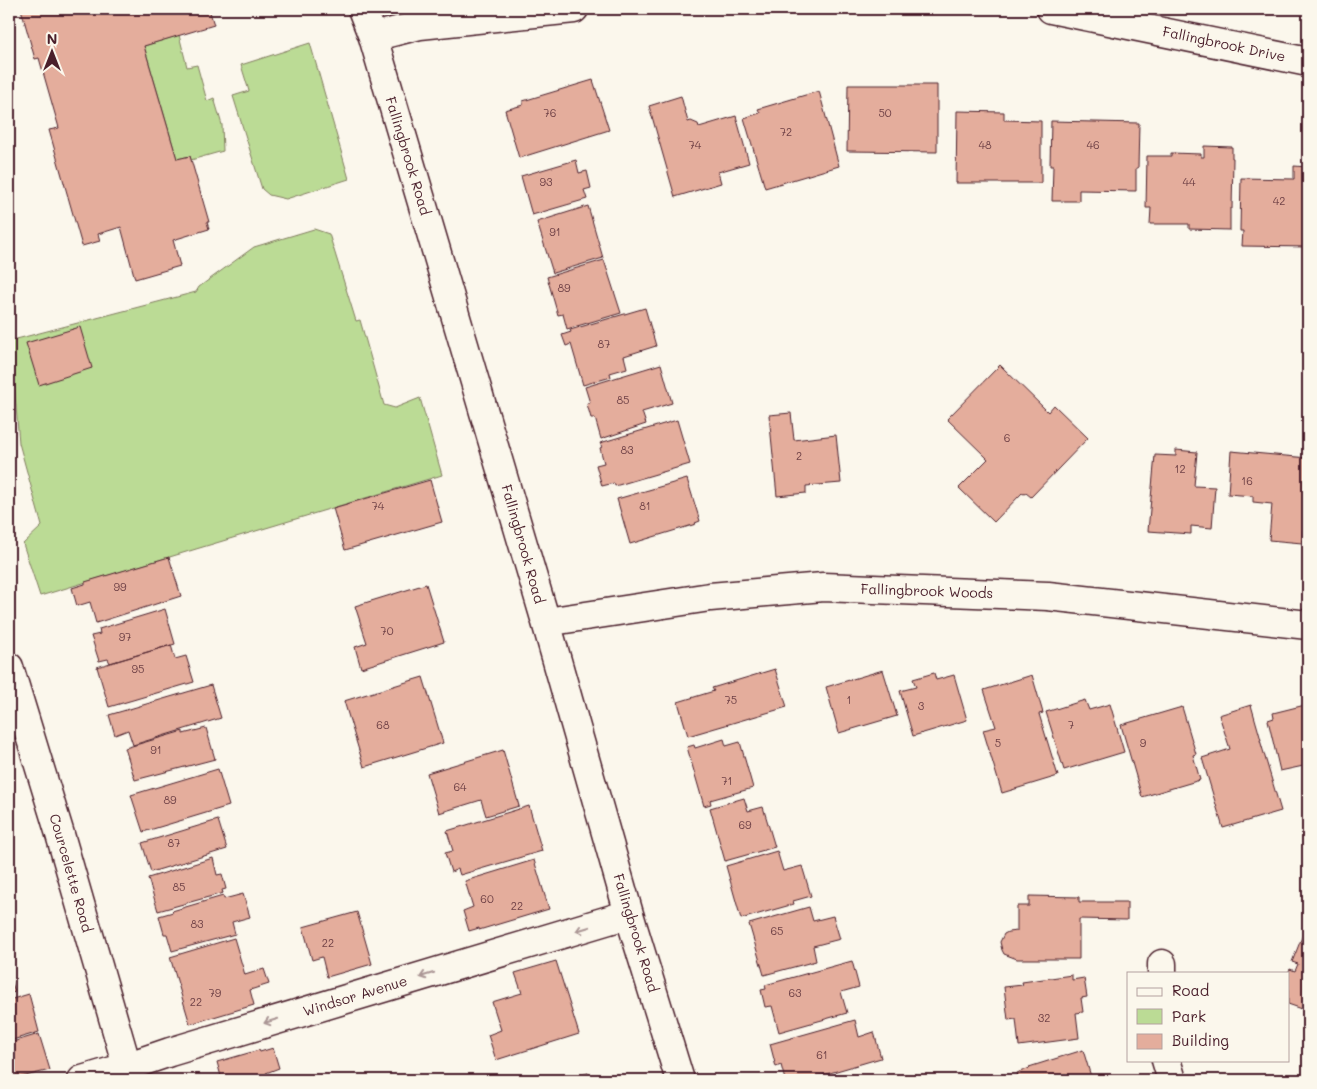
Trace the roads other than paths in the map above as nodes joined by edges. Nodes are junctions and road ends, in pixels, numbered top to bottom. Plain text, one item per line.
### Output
1 (362, 9) edge
2 (574, 9) edge
3 (1051, 9) edge
4 (373, 37) junction
5 (1308, 62) edge
6 (546, 622) junction
7 (1308, 625) edge
8 (9, 667) edge
9 (629, 914) junction
10 (1167, 1062) edge
11 (129, 1074) edge
12 (82, 1080) edge
13 (680, 1080) edge
14 (1172, 1080) edge

1 - 4 street, Fallingbrook Road
2 - 4 street
3 - 5 street, Fallingbrook Drive
4 - 6 street, Fallingbrook Road
6 - 7 street, Fallingbrook Woods
6 - 9 street, Fallingbrook Road
8 - 11 street, Courcelette Road
9 -> 11 street, Windsor Avenue
9 - 13 street, Fallingbrook Road
10 - 14 street
11 - 12 street, Windsor Avenue

